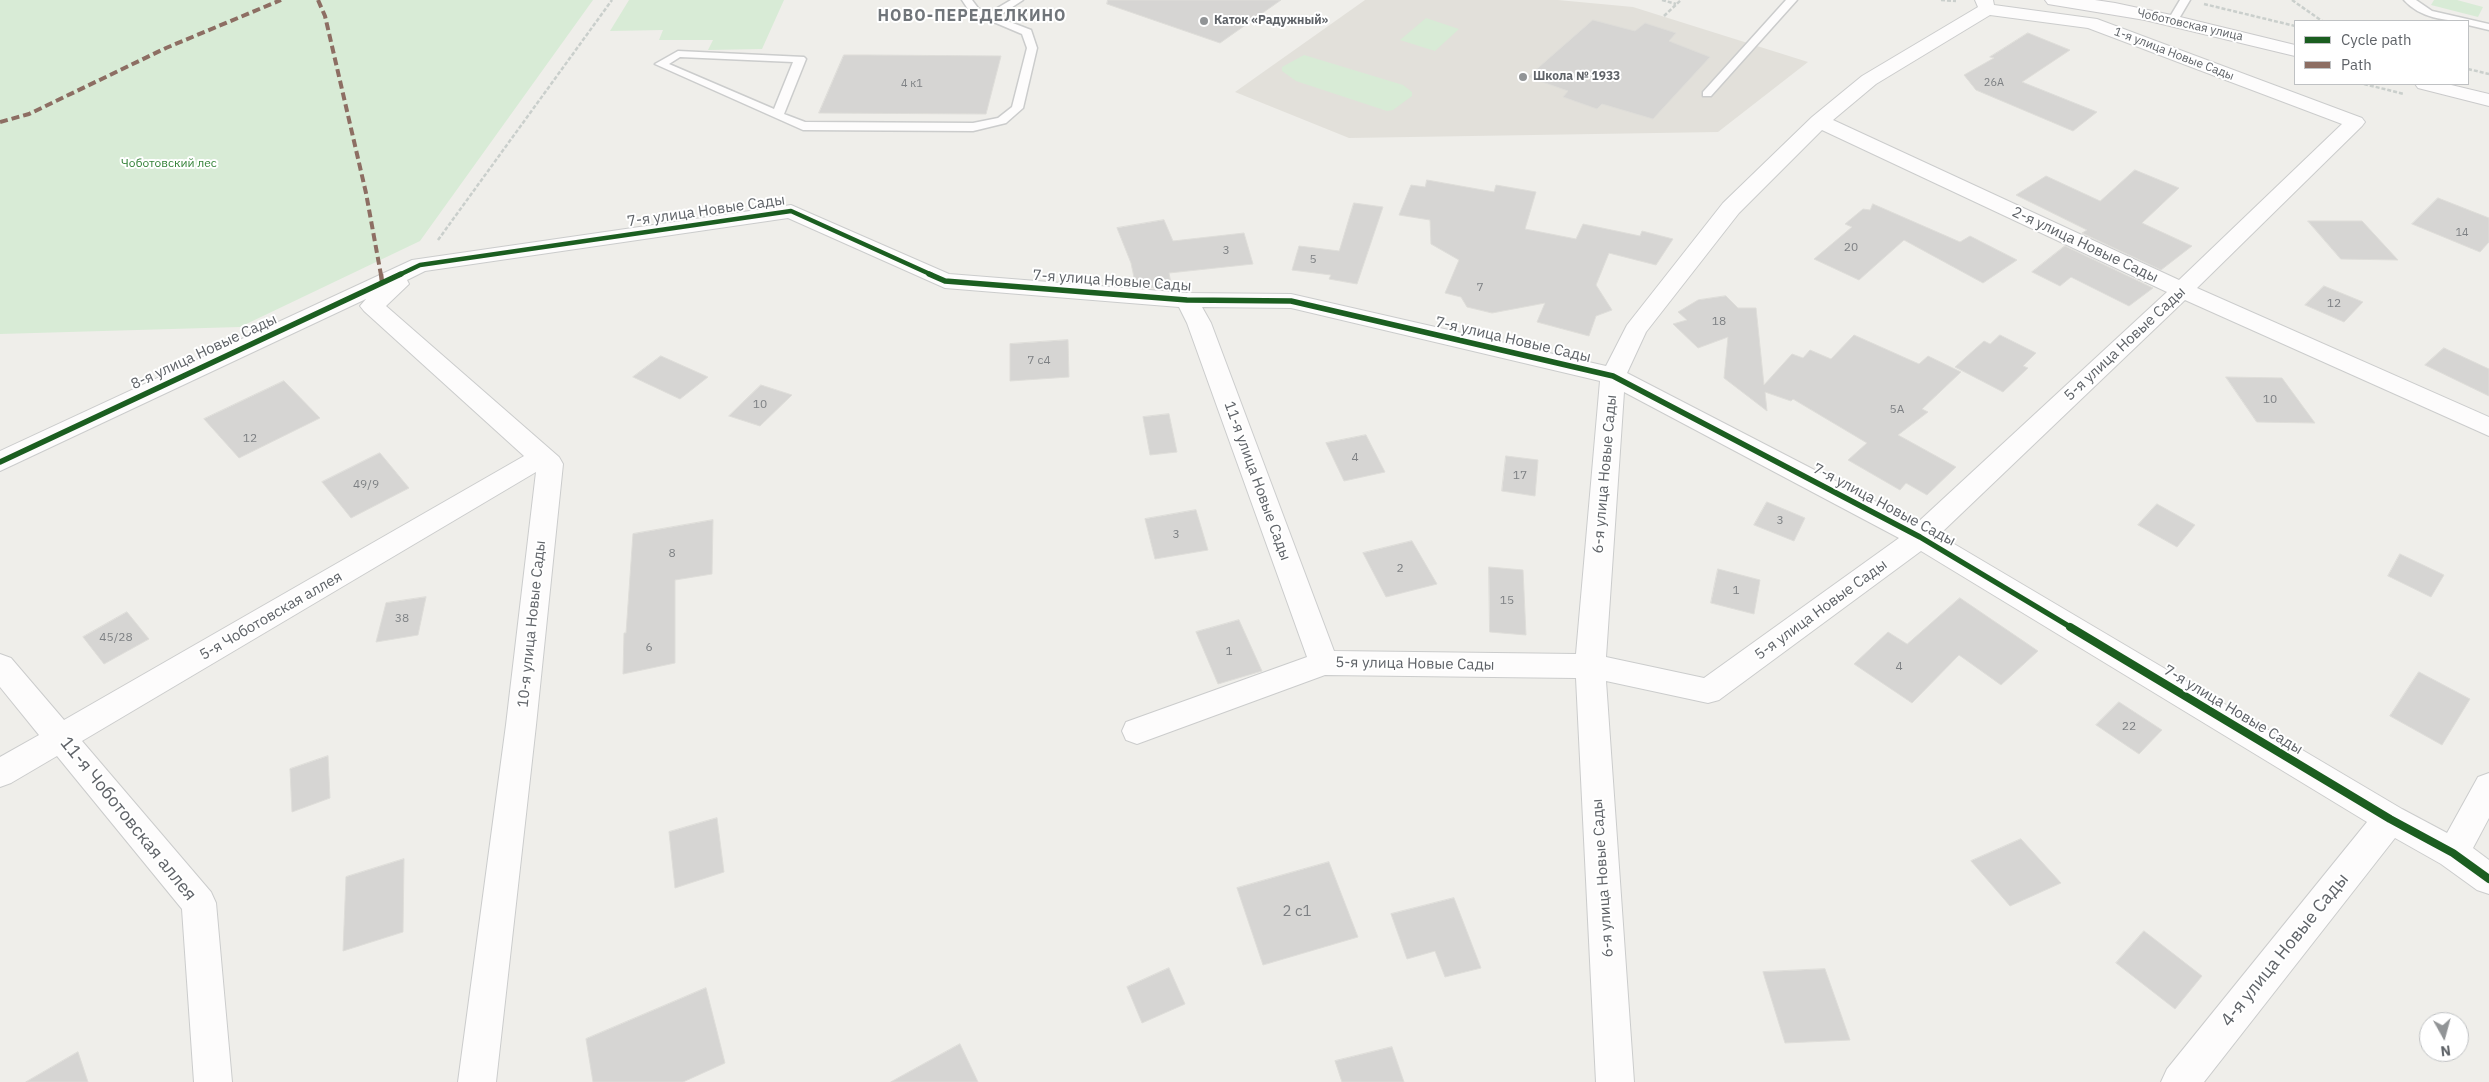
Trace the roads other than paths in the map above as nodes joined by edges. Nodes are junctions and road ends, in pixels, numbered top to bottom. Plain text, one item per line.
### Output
1 (967, 0) edge
2 (1018, 0) edge
3 (1792, 0) edge
4 (2054, 0) edge
5 (2185, 0) edge
6 (2408, 0) edge
7 (1985, 4) edge
8 (989, 17) junction
9 (2173, 20) junction
10 (2459, 20) edge
11 (2469, 22) edge
12 (2489, 27) edge
13 (2294, 51) edge
14 (2429, 85) edge
15 (1707, 94) dead end
16 (2489, 100) edge
17 (778, 115) junction
18 (1819, 122) junction
19 (2355, 122) joint
20 (420, 265) junction
21 (2182, 290) junction
22 (1187, 300) junction
23 (1613, 376) junction
24 (2489, 427) edge
25 (542, 457) junction
26 (0, 462) edge
27 (1920, 537) junction
28 (1324, 663) junction
29 (0, 666) edge
30 (1590, 666) junction
31 (1137, 731) dead end
32 (62, 738) junction
33 (0, 773) edge
34 (2489, 787) edge
35 (2390, 819) junction
36 (2453, 852) junction
37 (2489, 879) edge
38 (213, 1082) edge
39 (476, 1082) edge
40 (1615, 1082) edge
41 (2180, 1082) edge

1 - 8 lane
2 - 8 lane
3 - 15 lane
4 - 9 street, Чоботовская улица
5 - 9 lane
6 - 10 lane
7 - 18 street, 6-я улица Новые Сады
7 - 19 street, 1-я улица Новые Сады
8 - 17 lane
9 - 13 street, Чоботовская улица
11 - 12 lane
14 - 16 street
17 - 17 lane
18 - 21 street, 2-я улица Новые Сады
18 - 23 street, 6-я улица Новые Сады
19 - 21 street, 5-я улица Новые Сады
20 - 22 street, 7-я улица Новые Сады
20 - 25 street
20 - 26 street, 8-я улица Новые Сады
21 - 24 street, 2-я улица Новые Сады
21 - 27 street, 5-я улица Новые Сады
22 - 23 street, 7-я улица Новые Сады
22 - 28 street, 11-я улица Новые Сады
23 - 27 street, 7-я улица Новые Сады
23 - 30 street, 6-я улица Новые Сады
25 - 32 street, 5-я Чоботовская аллея
25 - 39 street, 10-я улица Новые Сады
27 - 30 street, 5-я улица Новые Сады
27 - 35 street, 7-я улица Новые Сады
28 - 30 street, 5-я улица Новые Сады
28 - 31 street, 5-я улица Новые Сады
29 - 32 street, 11-я Чоботовская аллея
30 - 40 street, 6-я улица Новые Сады
32 - 33 street, 5-я Чоботовская аллея
32 - 38 street, 11-я Чоботовская аллея
34 - 36 street
35 - 36 street, 7-я улица Новые Сады
35 - 41 street, 4-я улица Новые Сады
36 - 37 street, 7-я улица Новые Сады

